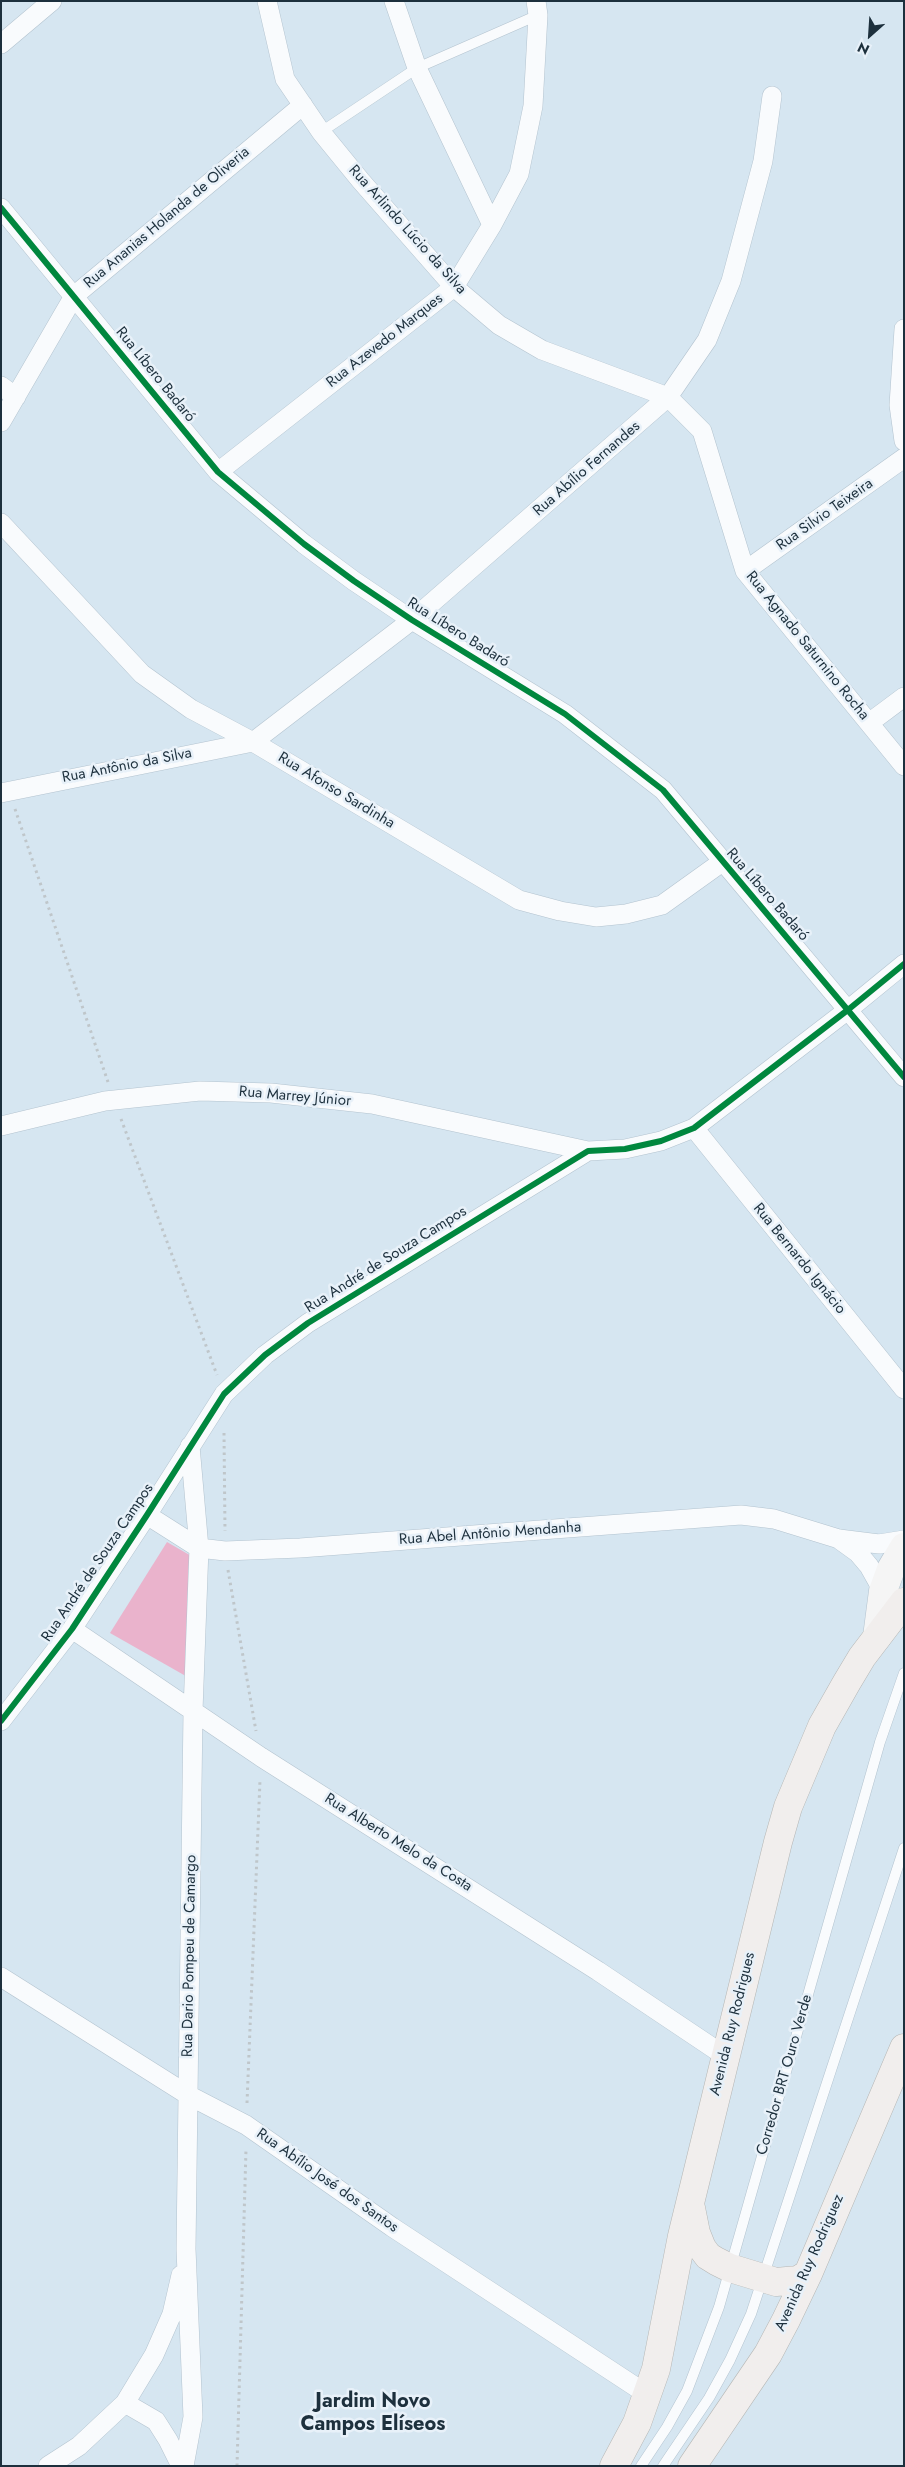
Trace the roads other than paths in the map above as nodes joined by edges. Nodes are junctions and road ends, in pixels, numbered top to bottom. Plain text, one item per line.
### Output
1 (52, 1) edge
2 (268, 1) edge
3 (394, 1) edge
4 (537, 8) edge
5 (1, 44) edge
6 (417, 68) junction
7 (772, 96) dead end
8 (303, 105) junction
9 (321, 132) junction
10 (1, 208) edge
11 (492, 225) junction
12 (454, 288) junction
13 (74, 296) junction
14 (904, 329) edge
15 (8, 391) edge
16 (668, 397) junction
17 (1, 422) edge
18 (702, 431) joint
19 (904, 441) edge
20 (904, 458) edge
21 (218, 472) junction
22 (1, 523) edge
23 (745, 571) junction
24 (412, 620) junction
25 (904, 697) edge
26 (869, 723) junction
27 (253, 742) junction
28 (904, 766) edge
29 (5, 792) edge
30 (722, 862) junction
31 (904, 964) edge
32 (849, 1009) junction
33 (904, 1077) edge
34 (1, 1126) edge
35 (694, 1128) junction
36 (588, 1151) junction
37 (904, 1389) edge
38 (190, 1446) junction
39 (148, 1516) junction
40 (839, 1539) junction
41 (904, 1540) edge
42 (904, 1547) edge
43 (199, 1548) junction
44 (894, 1596) edge
45 (72, 1629) junction
46 (904, 1673) edge
47 (193, 1711) junction
48 (1, 1721) edge
49 (904, 1848) edge
50 (1, 1977) edge
51 (904, 2048) edge
52 (725, 2056) junction
53 (188, 2095) junction
54 (690, 2202) junction
55 (186, 2249) junction
56 (730, 2268) junction
57 (808, 2274) junction
58 (763, 2279) junction
59 (648, 2395) junction
60 (125, 2403) junction
61 (696, 2462) edge
62 (48, 2466) edge
63 (182, 2466) edge
64 (614, 2466) edge
65 (641, 2466) edge
66 (663, 2466) edge

1 - 5 street
2 - 8 street, Rua Arlindo Lúcio da Silva
3 - 6 street
4 - 6 lane
4 - 11 street, Rua Azevedo Marques
6 - 9 lane
6 - 11 street
7 - 16 street, Rua Abílio Fernandes
8 - 9 street, Rua Arlindo Lúcio da Silva
8 - 13 street, Rua Ananias Holanda de Oliveria
9 - 12 street, Rua Arlindo Lúcio da Silva
10 - 13 street, Rua Líbero Badaró
11 - 12 street, Rua Azevedo Marques
12 - 16 street, Rua Arlindo Lúcio da Silva
12 - 21 street, Rua Azevedo Marques
13 - 15 street, Rua Ananias Holanda de Oliveria
13 - 21 street, Rua Líbero Badaró
14 - 19 street
15 - 17 street, Rua Ananias Holanda de Oliveria
16 - 18 street, Rua Arlindo Lúcio da Silva
16 - 24 street, Rua Abílio Fernandes
18 - 23 street, Rua Agnado Saturnino Rocha
20 - 23 street, Rua Silvio Teixeira
21 - 24 street, Rua Líbero Badaró
22 - 27 street, Rua Afonso Sardinha
23 - 26 street, Rua Agnado Saturnino Rocha
24 - 27 street, Rua Abílio Fernandes
24 - 30 street, Rua Líbero Badaró
25 - 26 street
26 - 28 street, Rua Agnado Saturnino Rocha
27 - 29 street, Rua Antônio da Silva
27 - 30 street, Rua Afonso Sardinha
30 - 32 street, Rua Líbero Badaró
31 - 32 street, Rua André de Souza Campos
32 - 33 street, Rua Líbero Badaró
32 - 35 street, Rua André de Souza Campos
34 - 36 street, Rua Marrey Júnior
35 - 36 street, Rua André de Souza Campos
35 - 37 street, Rua Bernardo Ignácio
36 - 38 street, Rua André de Souza Campos
38 - 39 street, Rua André de Souza Campos
38 - 43 street, Rua Dario Pompeu de Camargo
39 - 43 street, Rua Abel Antônio Mendanha
39 - 45 street, Rua André de Souza Campos
40 - 41 street, Rua Abel Antônio Mendanha
40 - 43 street, Rua Abel Antônio Mendanha
40 - 44 street, Rua Abel Antônio Mendanha
42 - 44 street
43 - 47 street, Rua Dario Pompeu de Camargo
44 - 52 main road, Avenida Ruy Rodrigues
45 - 47 street, Rua Alberto Melo da Costa
45 - 48 street, Rua André de Souza Campos
46 - 56 lane, Corredor BRT Ouro Verde
47 - 52 street, Rua Alberto Melo da Costa
47 - 53 street, Rua Dario Pompeu de Camargo
49 - 58 lane
50 - 53 street, Rua Abílio José dos Santos
51 - 57 main road, Avenida Ruy Rodriguez
52 - 54 main road, Avenida Ruy Rodrigues
53 - 55 street, Rua Dario Pompeu de Camargo
53 - 59 street, Rua Abílio José dos Santos
54 - 56 main road
54 - 59 main road, Avenida Ruy Rodrigues
55 - 60 street
55 - 63 street, Rua Dario Pompeu de Camargo
56 - 58 main road
56 - 65 lane, Corredor BRT Ouro Verde
57 - 58 main road
57 - 61 main road, Avenida Ruy Rodriguez
58 - 66 lane
59 - 64 main road, Avenida Ruy Rodrigues
60 - 62 street
60 - 63 street

